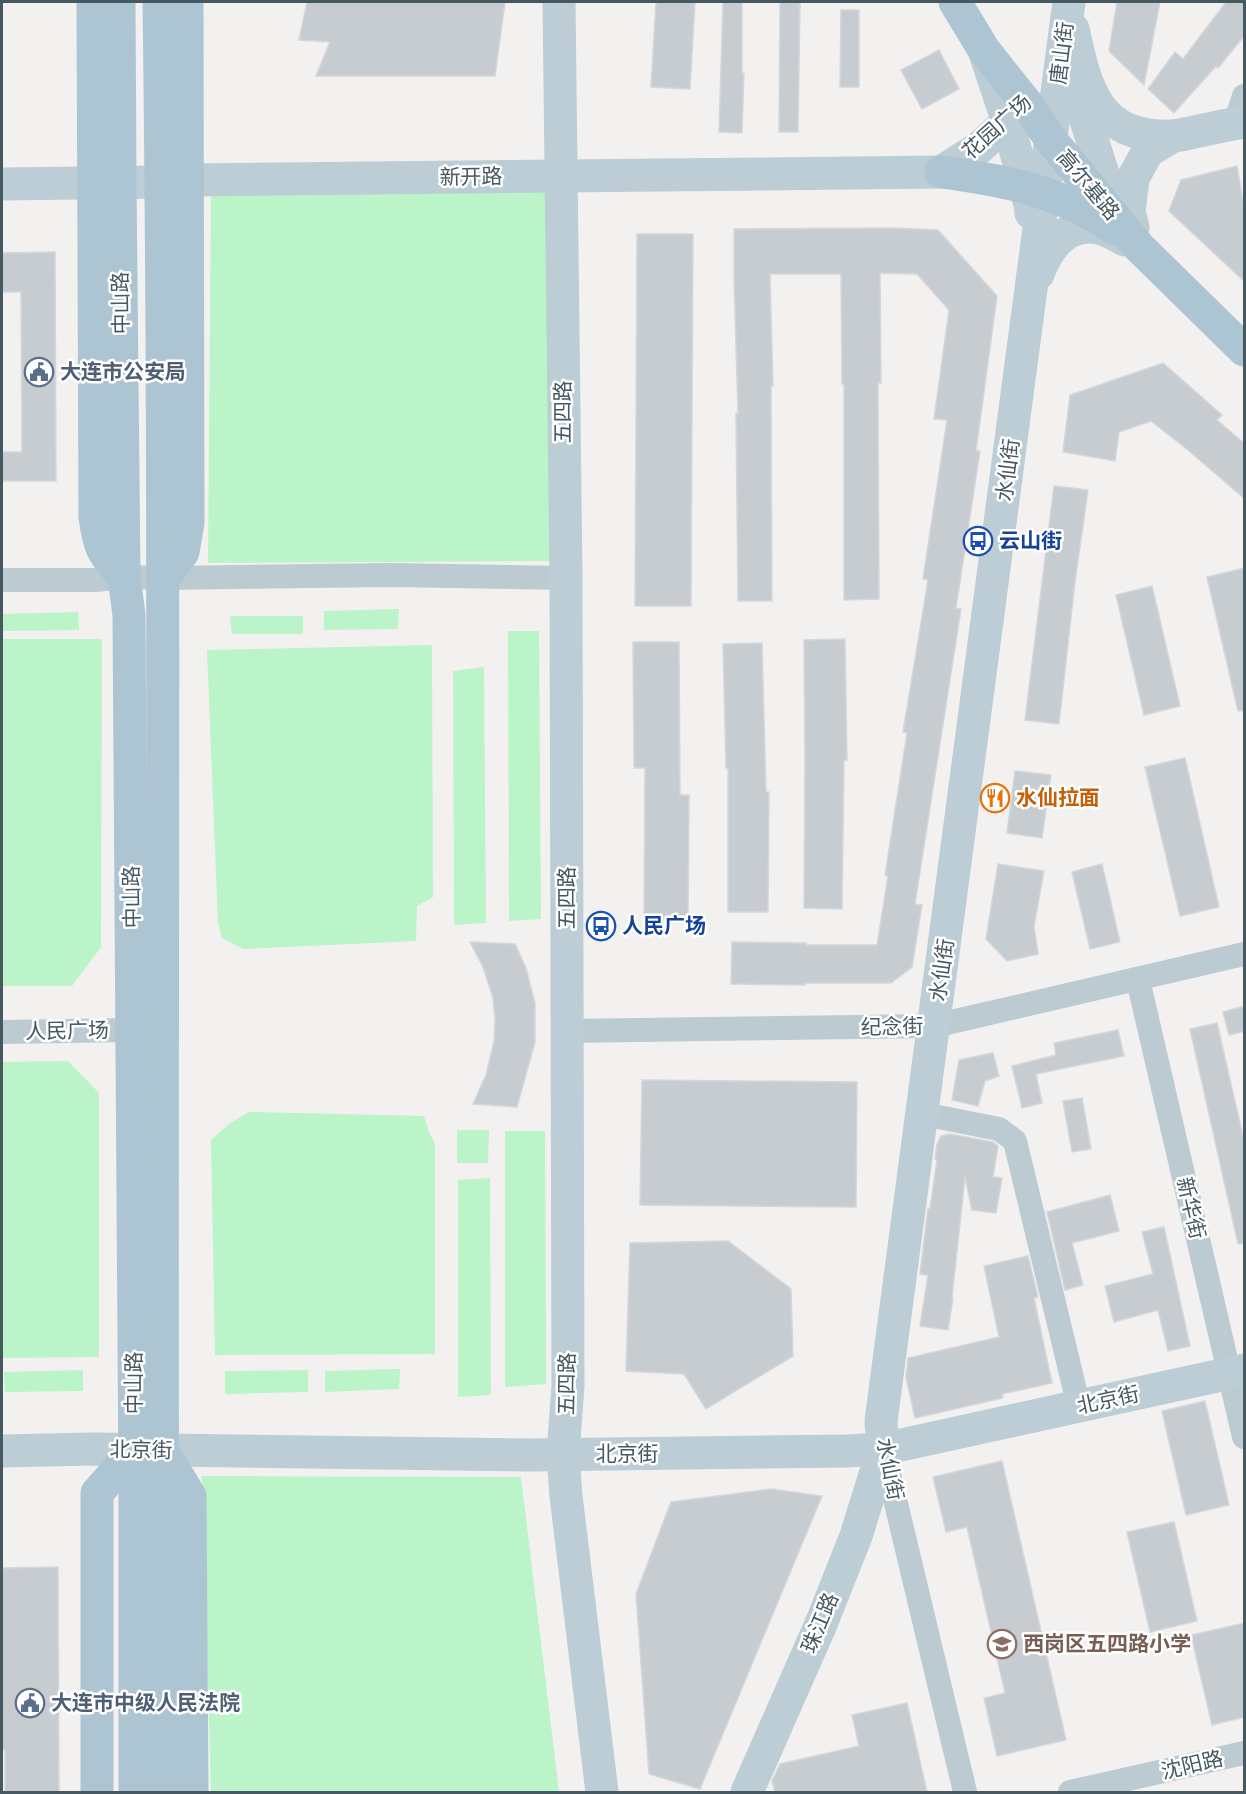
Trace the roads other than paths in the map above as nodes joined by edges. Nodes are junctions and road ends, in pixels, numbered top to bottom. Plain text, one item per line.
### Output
1 (93, 2) edge
2 (119, 2) edge
3 (159, 2) edge
4 (559, 2) edge
5 (955, 2) edge
6 (1068, 4) edge
7 (185, 8) edge
8 (984, 50) junction
9 (1018, 113) junction
10 (1241, 114) edge
11 (1173, 136) junction
12 (1051, 140) junction
13 (941, 172) junction
14 (562, 175) junction
15 (174, 181) junction
16 (106, 183) junction
17 (2, 184) edge
18 (1034, 190) junction
19 (1139, 247) junction
20 (1030, 302) junction
21 (1245, 350) edge
22 (124, 577) junction
23 (163, 578) junction
24 (566, 578) junction
25 (2, 580) edge
26 (1245, 954) edge
27 (1138, 980) junction
28 (934, 1026) junction
29 (132, 1030) junction
30 (567, 1031) junction
31 (2, 1032) edge
32 (923, 1113) junction
33 (1237, 1372) edge
34 (1079, 1407) junction
35 (134, 1408) junction
36 (1245, 1437) edge
37 (93, 1449) junction
38 (883, 1449) junction
39 (148, 1450) junction
40 (2, 1451) edge
41 (209, 1451) junction
42 (563, 1454) junction
43 (190, 1496) junction
44 (1245, 1753) edge
45 (97, 1792) edge
46 (135, 1792) edge
47 (164, 1792) edge
48 (192, 1792) edge
49 (602, 1792) edge
50 (747, 1792) edge
51 (964, 1792) edge
52 (1070, 1792) edge

1 - 16 main road
2 - 16 main road
3 - 15 main road
4 - 14 main road, 五四路
5 - 8 main road, 高尔基路
6 - 9 main road, 花园广场
6 - 11 main road
6 - 12 main road, 唐山街
6 - 19 main road
7 - 15 main road
8 - 9 main road, 高尔基路
8 - 13 main road
9 - 12 main road, 高尔基路
9 - 13 main road, 花园广场
9 - 18 main road
10 - 11 main road
11 - 19 main road
12 - 18 main road, 水仙街
12 - 19 main road, 高尔基路
13 - 14 main road, 新开路
13 - 18 main road
14 - 15 main road, 新开路
14 - 24 main road, 五四路
15 - 16 main road, 新开路
15 - 23 main road
16 - 17 main road, 新开路
16 - 22 main road
18 - 19 main road
18 - 20 main road, 水仙街
19 - 20 main road
19 - 21 main road, 高尔基路
20 - 28 main road, 水仙街
22 - 23 street
22 - 25 street
22 - 29 main road, 中山路
23 - 24 street
23 - 39 main road, 中山路
24 - 30 main road, 五四路
26 - 27 street, 纪念街
27 - 28 street, 纪念街
27 - 33 street, 新华街
28 - 30 street, 纪念街
28 - 32 main road, 水仙街
29 - 31 street, 人民广场
29 - 35 main road, 中山路
30 - 42 main road, 五四路
32 - 34 street
32 - 38 main road, 水仙街
33 - 34 main road, 北京街
33 - 36 street, 新华街
34 - 38 main road, 北京街
35 - 37 main road
35 - 39 main road, 中山路
37 - 39 main road, 北京街
37 - 40 main road, 北京街
38 - 42 main road, 北京街
38 - 50 main road, 珠江路
38 - 51 street, 水仙街
39 - 41 main road, 北京街
39 - 43 main road
39 - 45 main road
39 - 46 main road, 中山路
39 - 47 main road, 中山路
41 - 42 main road, 北京街
41 - 43 main road
42 - 49 main road, 五四路
43 - 48 main road
44 - 52 street, 沈阳路

